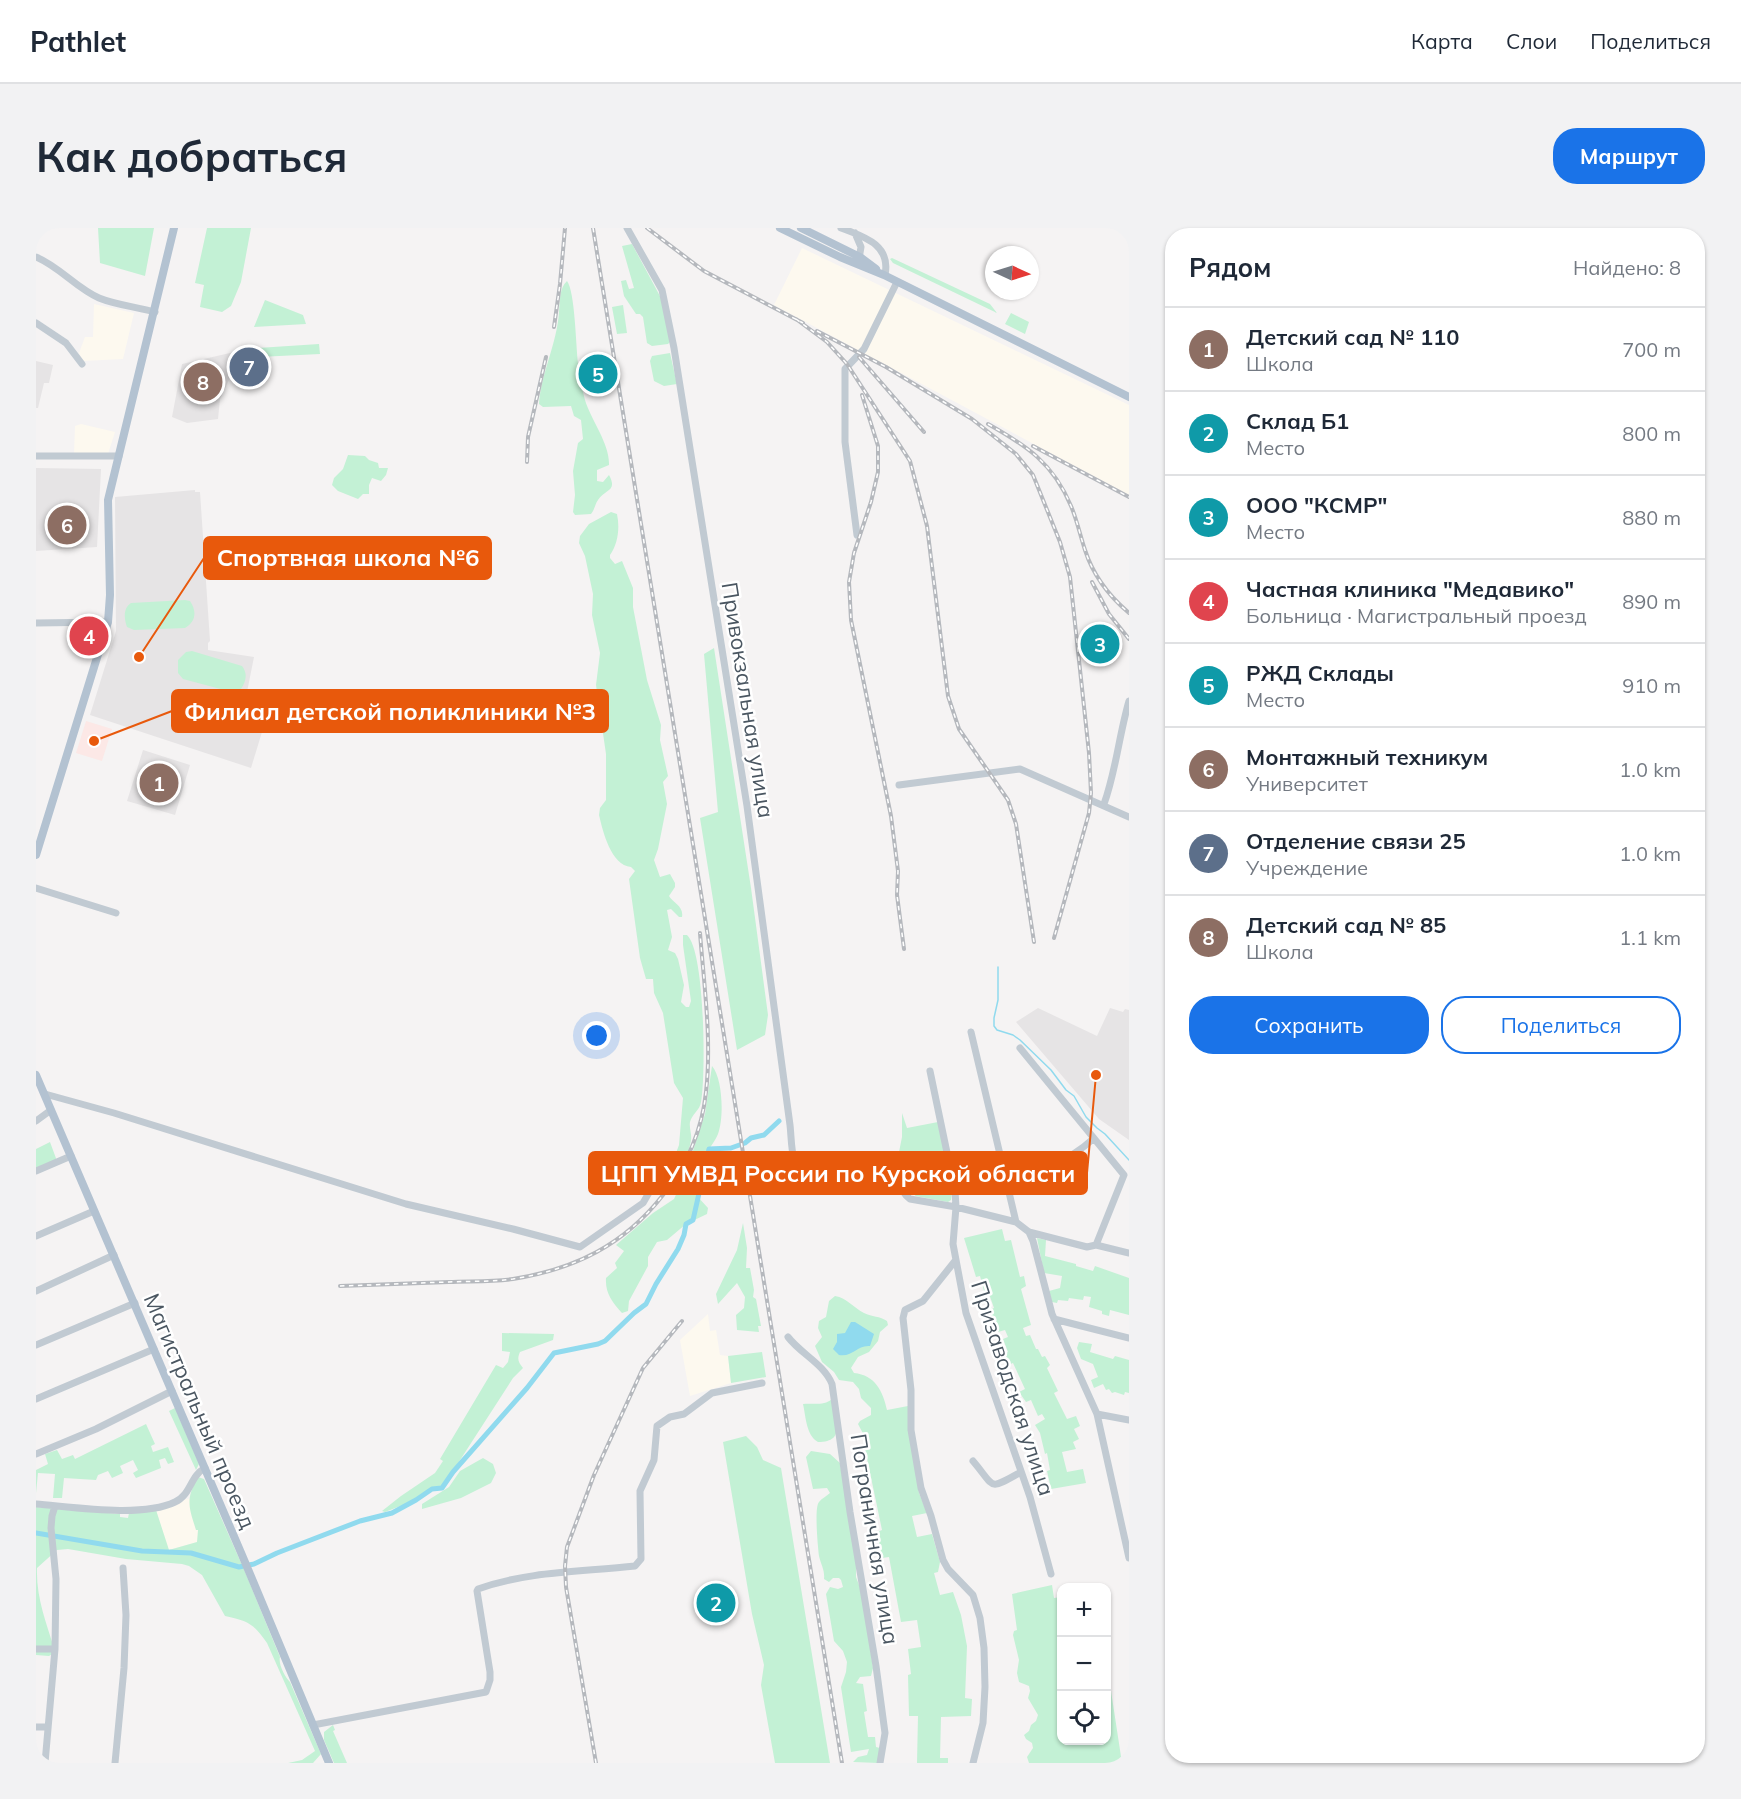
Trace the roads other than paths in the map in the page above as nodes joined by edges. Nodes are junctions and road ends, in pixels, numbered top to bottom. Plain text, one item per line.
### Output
1 (174, 228) edge
2 (627, 228) edge
3 (780, 228) edge
4 (801, 228) edge
5 (841, 228) edge
6 (855, 233) junction
7 (36, 257) edge
8 (859, 261) junction
9 (884, 275) junction
10 (897, 282) junction
11 (155, 312) junction
12 (36, 323) edge
13 (82, 363) dead end
14 (1129, 397) edge
15 (36, 456) edge
16 (119, 456) junction
17 (857, 535) dead end
18 (108, 622) junction
19 (36, 623) edge
20 (1129, 701) edge
21 (899, 785) dead end
22 (1104, 804) junction
23 (1129, 816) edge
24 (36, 855) edge
25 (36, 888) edge
26 (116, 913) dead end
27 (971, 1032) dead end
28 (1020, 1047) dead end
29 (930, 1071) dead end
30 (36, 1075) edge
31 (45, 1094) junction
32 (51, 1110) junction
33 (36, 1121) edge
34 (1093, 1139) junction
35 (71, 1156) junction
36 (36, 1171) edge
37 (1005, 1178) junction
38 (654, 1184) dead end
39 (956, 1207) junction
40 (94, 1210) junction
41 (1016, 1222) junction
42 (1029, 1232) junction
43 (36, 1236) edge
44 (1096, 1245) junction
45 (1129, 1253) edge
46 (114, 1256) junction
47 (955, 1261) junction
48 (36, 1291) edge
49 (135, 1303) junction
50 (1054, 1319) junction
51 (788, 1337) dead end
52 (1129, 1338) edge
53 (36, 1345) edge
54 (154, 1349) junction
55 (762, 1383) dead end
56 (172, 1391) junction
57 (36, 1400) edge
58 (1097, 1414) junction
59 (1129, 1420) edge
60 (36, 1455) edge
61 (973, 1461) dead end
62 (205, 1468) junction
63 (1021, 1472) junction
64 (36, 1504) edge
65 (55, 1506) junction
66 (1129, 1558) edge
67 (123, 1568) dead end
68 (1051, 1574) dead end
69 (36, 1649) edge
70 (55, 1649) junction
71 (314, 1725) junction
72 (36, 1727) edge
73 (47, 1727) junction
74 (45, 1763) edge
75 (115, 1763) edge
76 (329, 1763) edge
77 (880, 1763) edge
78 (973, 1763) edge

1 - 11 main road
2 - 39 street, Привокзальная улица
3 - 8 main road
4 - 8 main road
5 - 6 street
6 - 8 street
6 - 9 street
7 - 11 street
8 - 9 main road
9 - 10 main road
10 - 14 main road
10 - 17 street
11 - 16 main road
12 - 13 street
15 - 16 street
16 - 18 main road
18 - 19 street
18 - 24 main road
20 - 22 street
21 - 22 street
22 - 23 street
25 - 26 street
27 - 37 street
28 - 34 street
29 - 39 street, Призаводская улица
30 - 31 main road, Магистральный проезд
31 - 32 main road, Магистральный проезд
31 - 38 street
32 - 33 street
32 - 35 main road, Магистральный проезд
34 - 37 street
34 - 44 street
35 - 36 street
35 - 40 main road, Магистральный проезд
37 - 41 street
39 - 41 street
39 - 47 street, Призаводская улица
40 - 43 street
40 - 46 main road, Магистральный проезд
41 - 42 street
42 - 44 street
42 - 50 street
44 - 45 street
46 - 48 street
46 - 49 main road, Магистральный проезд
47 - 63 street, Призаводская улица
47 - 78 street
49 - 53 street
49 - 54 main road, Магистральный проезд
50 - 52 street
50 - 58 street
51 - 77 street, Пограничная улица
54 - 56 main road, Магистральный проезд
54 - 57 street
55 - 71 street
56 - 60 street
56 - 62 main road, Магистральный проезд
58 - 59 street
58 - 66 street
61 - 63 street
62 - 65 street
62 - 71 main road, Магистральный проезд
63 - 68 street, Призаводская улица
64 - 65 street
65 - 70 street
67 - 75 street
69 - 70 street
70 - 73 street
71 - 76 main road, Магистральный проезд
72 - 73 street
73 - 74 street

